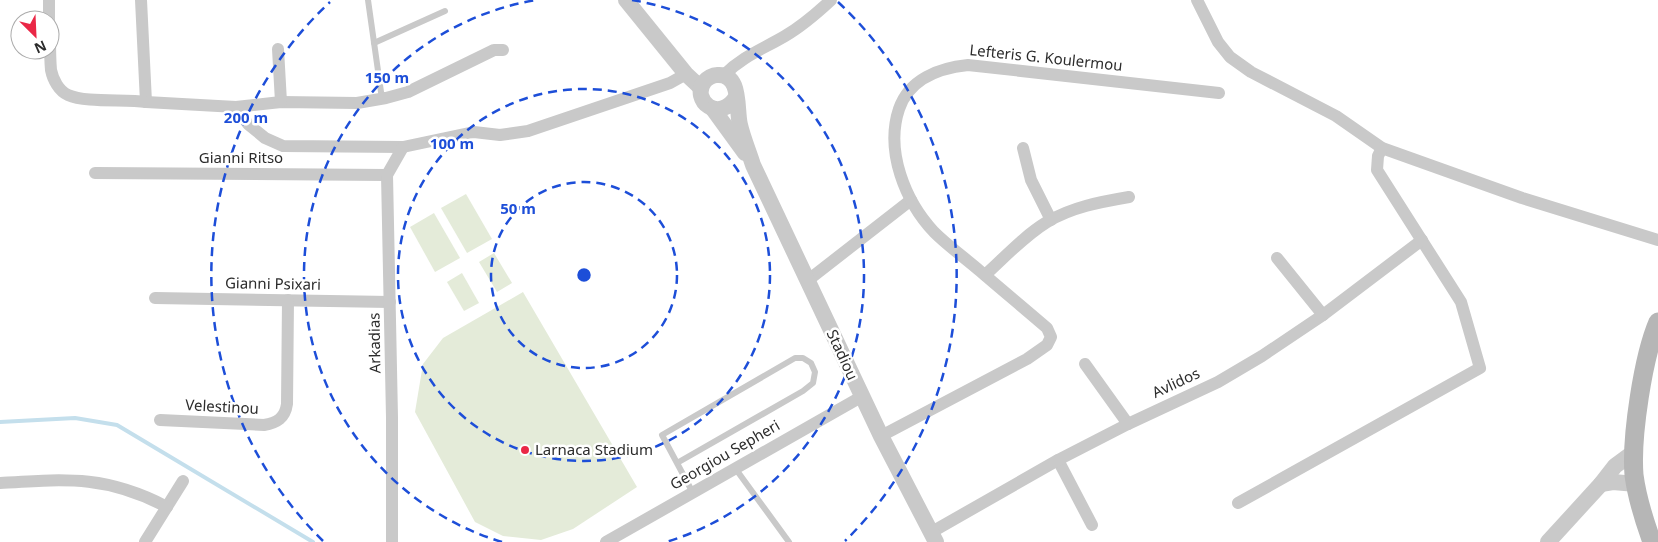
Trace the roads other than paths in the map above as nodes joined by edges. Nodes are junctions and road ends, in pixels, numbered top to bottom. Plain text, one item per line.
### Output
1 (142, 0) edge
2 (368, 0) edge
3 (626, 0) edge
4 (831, 0) edge
5 (1197, 0) edge
6 (445, 12) dead end
7 (374, 43) junction
8 (278, 49) dead end
9 (503, 50) dead end
10 (51, 60) edge
11 (686, 74) junction
12 (724, 75) junction
13 (701, 88) junction
14 (1219, 93) dead end
15 (736, 97) junction
16 (382, 99) junction
17 (146, 102) junction
18 (281, 102) junction
19 (236, 107) junction
20 (714, 109) junction
21 (403, 147) junction
22 (1023, 148) dead end
23 (1382, 148) junction
24 (753, 165) junction
25 (95, 173) dead end
26 (387, 175) junction
27 (1128, 197) dead end
28 (911, 200) junction
29 (1051, 220) junction
30 (1422, 240) junction
31 (1658, 240) edge
32 (1277, 258) dead end
33 (985, 275) junction
34 (807, 281) junction
35 (156, 298) dead end
36 (288, 300) junction
37 (390, 302) junction
38 (1322, 315) junction
39 (1658, 322) edge
40 (1086, 364) dead end
41 (861, 397) junction
42 (160, 420) dead end
43 (1128, 424) junction
44 (880, 436) junction
45 (1634, 452) junction
46 (1058, 460) junction
47 (677, 464) junction
48 (735, 468) junction
49 (183, 481) dead end
50 (0, 483) edge
51 (1601, 484) junction
52 (1636, 484) junction
53 (693, 492) junction
54 (1238, 503) dead end
55 (167, 507) junction
56 (1092, 525) dead end
57 (933, 537) edge
58 (145, 542) edge
59 (392, 542) edge
60 (606, 542) edge
61 (789, 542) edge
62 (1548, 542) edge
63 (1652, 542) edge

1 - 17 street
2 - 7 lane
3 - 11 street
4 - 12 street
5 - 23 street
6 - 7 lane
7 - 16 lane
8 - 18 street
9 - 16 street
10 - 17 street
11 - 13 street
11 - 21 street
12 - 13 street
12 - 15 street
13 - 20 street
14 - 28 street, Lefteris G. Koulermou
15 - 20 street
15 - 24 street, Stadiou
16 - 18 street
17 - 19 street
18 - 19 street
19 - 21 street
20 - 24 street, Stadiou
21 - 26 street
22 - 29 street
23 - 30 street
23 - 31 street
24 - 34 street, Stadiou
25 - 26 street, Gianni Ritso
26 - 37 street, Arkadias
27 - 29 street
28 - 33 street, Lefteris G. Koulermou
28 - 34 street
29 - 33 street
30 - 38 street, Avlidos
30 - 54 street
32 - 38 street
33 - 44 street, Lefteris G. Koulermou
34 - 41 street, Stadiou
35 - 36 street, Gianni Psixari
36 - 37 street, Gianni Psixari
36 - 42 street, Velestinou
37 - 59 street, Arkadias
38 - 43 street, Avlidos
39 - 45 main road
40 - 43 street
41 - 44 street, Stadiou
41 - 48 street, Georgiou Sepheri
43 - 46 street, Avlidos
44 - 57 street, Stadiou
45 - 51 street
45 - 52 main road
46 - 56 street
46 - 57 street, Avlidos
47 - 47 lane
47 - 53 lane
48 - 53 street, Georgiou Sepheri
48 - 61 lane
49 - 55 street
50 - 55 street
51 - 52 street
51 - 62 street
52 - 63 main road
53 - 60 street, Georgiou Sepheri
55 - 58 street

